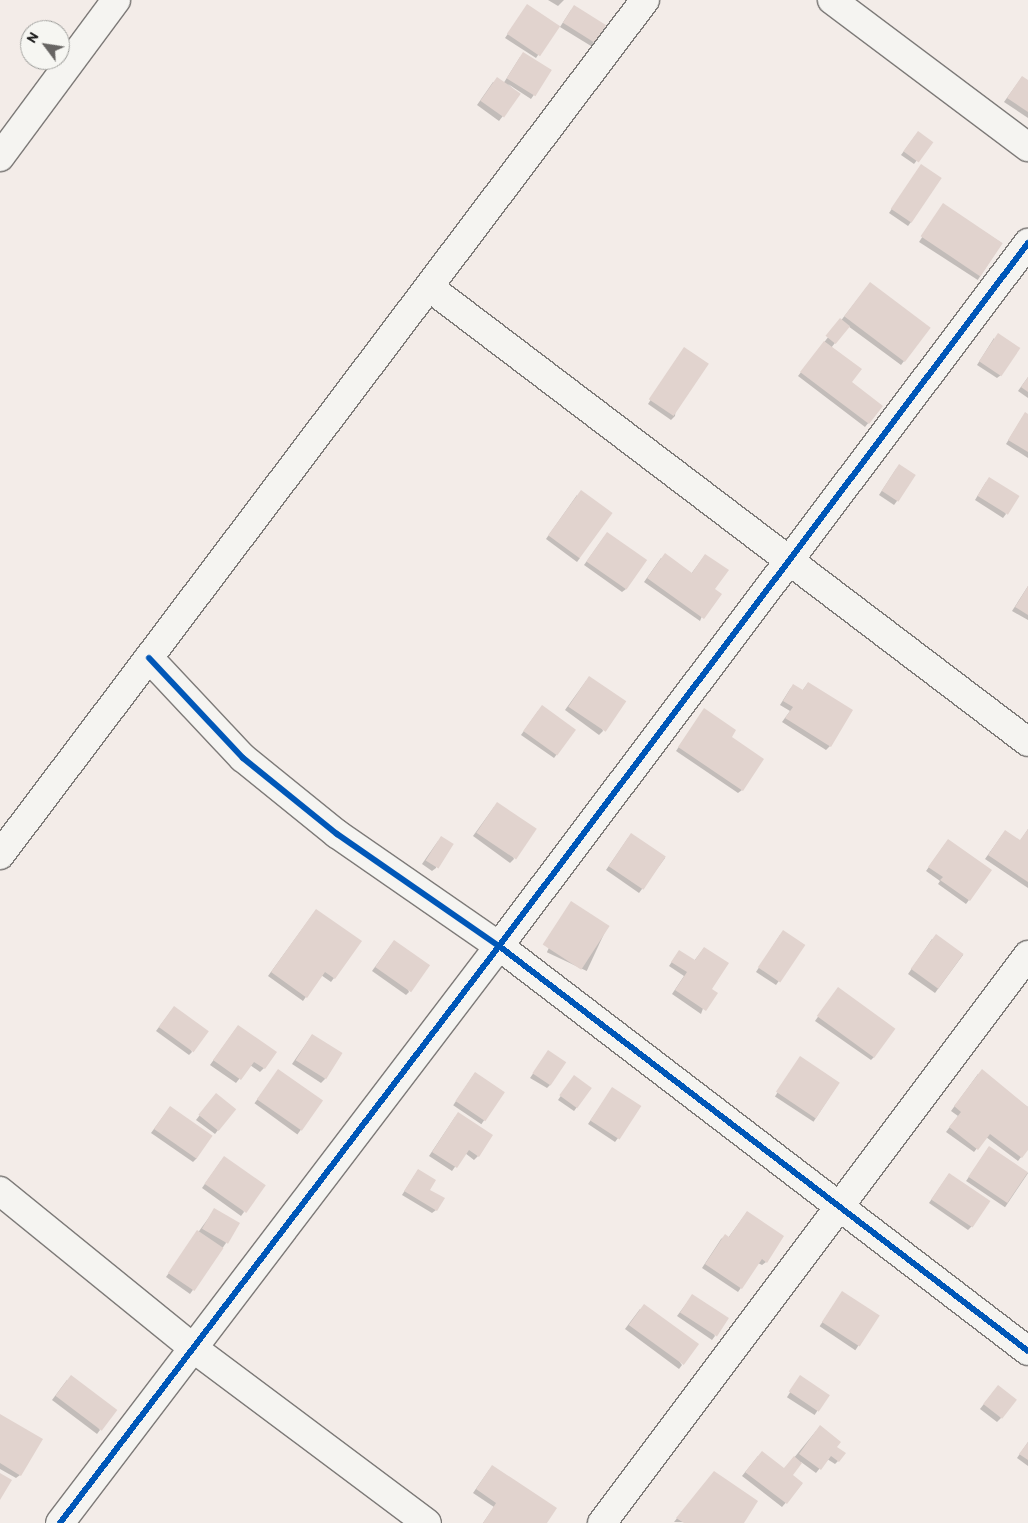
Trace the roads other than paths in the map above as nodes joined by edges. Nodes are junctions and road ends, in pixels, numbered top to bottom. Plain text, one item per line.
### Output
1 (116, 0) edge
2 (645, 0) edge
3 (832, 0) edge
4 (1028, 147) edge
5 (0, 157) edge
6 (1028, 243) edge
7 (428, 287) junction
8 (788, 562) junction
9 (149, 658) junction
10 (1028, 742) edge
11 (0, 856) edge
12 (499, 946) junction
13 (1028, 955) edge
14 (0, 1191) edge
15 (838, 1205) junction
16 (193, 1348) junction
17 (1028, 1351) edge
18 (60, 1523) edge
19 (428, 1523) edge
20 (602, 1523) edge

1 - 5 street
2 - 7 street
3 - 4 street
6 - 8 street
7 - 8 street
7 - 9 street
8 - 10 street
8 - 12 street
9 - 11 street
9 - 12 street
12 - 15 street
12 - 16 street
13 - 15 street
14 - 16 street
15 - 17 street
15 - 20 street
16 - 18 street
16 - 19 street

